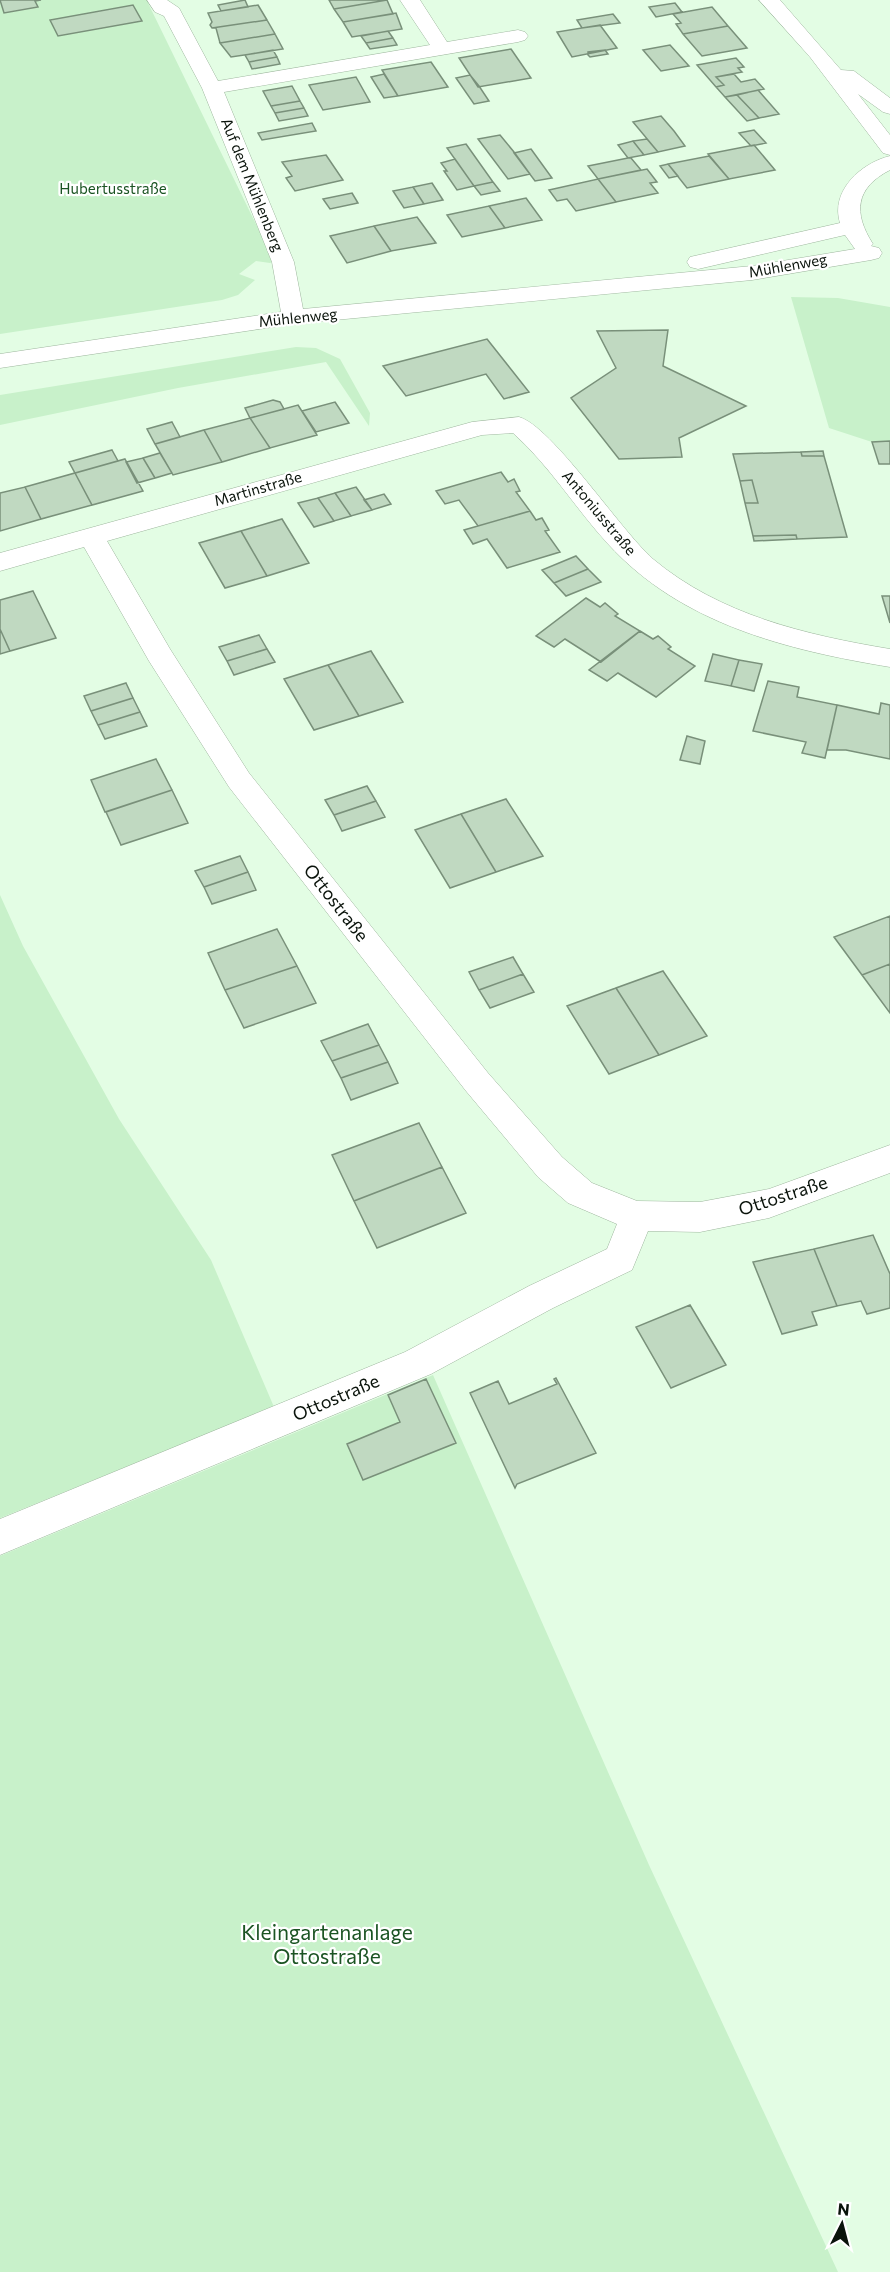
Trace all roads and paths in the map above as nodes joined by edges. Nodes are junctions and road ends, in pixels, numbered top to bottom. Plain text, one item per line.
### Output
1 (157, 0) edge
2 (410, 0) edge
3 (769, 0) edge
4 (518, 36) dead end
5 (442, 49) junction
6 (817, 53) junction
7 (212, 88) junction
8 (890, 108) edge
9 (890, 149) edge
10 (890, 162) edge
11 (850, 227) junction
12 (880, 259) edge
13 (597, 288) junction
14 (293, 317) junction
15 (0, 361) edge
16 (519, 424) joint
17 (91, 536) junction
18 (0, 562) edge
19 (890, 658) edge
20 (890, 1159) edge
21 (638, 1216) junction
22 (0, 1537) edge

1 - 7 street, Auf dem Mühlenberg
2 - 5 street
3 - 6 street
4 - 5 street
5 - 7 street
6 - 8 street
6 - 9 street
7 - 14 street, Auf dem Mühlenberg
10 - 11 street
11 - 12 street, Mühlenweg
11 - 13 street, Mühlenweg
12 - 13 street, Mühlenweg
13 - 14 street, Mühlenweg
14 - 15 street, Mühlenweg
16 - 17 street, Martinstraße
16 - 19 street, Antoniusstraße
17 - 18 street, Martinstraße
17 - 21 street, Ottostraße
20 - 21 street, Ottostraße
21 - 22 street, Ottostraße

